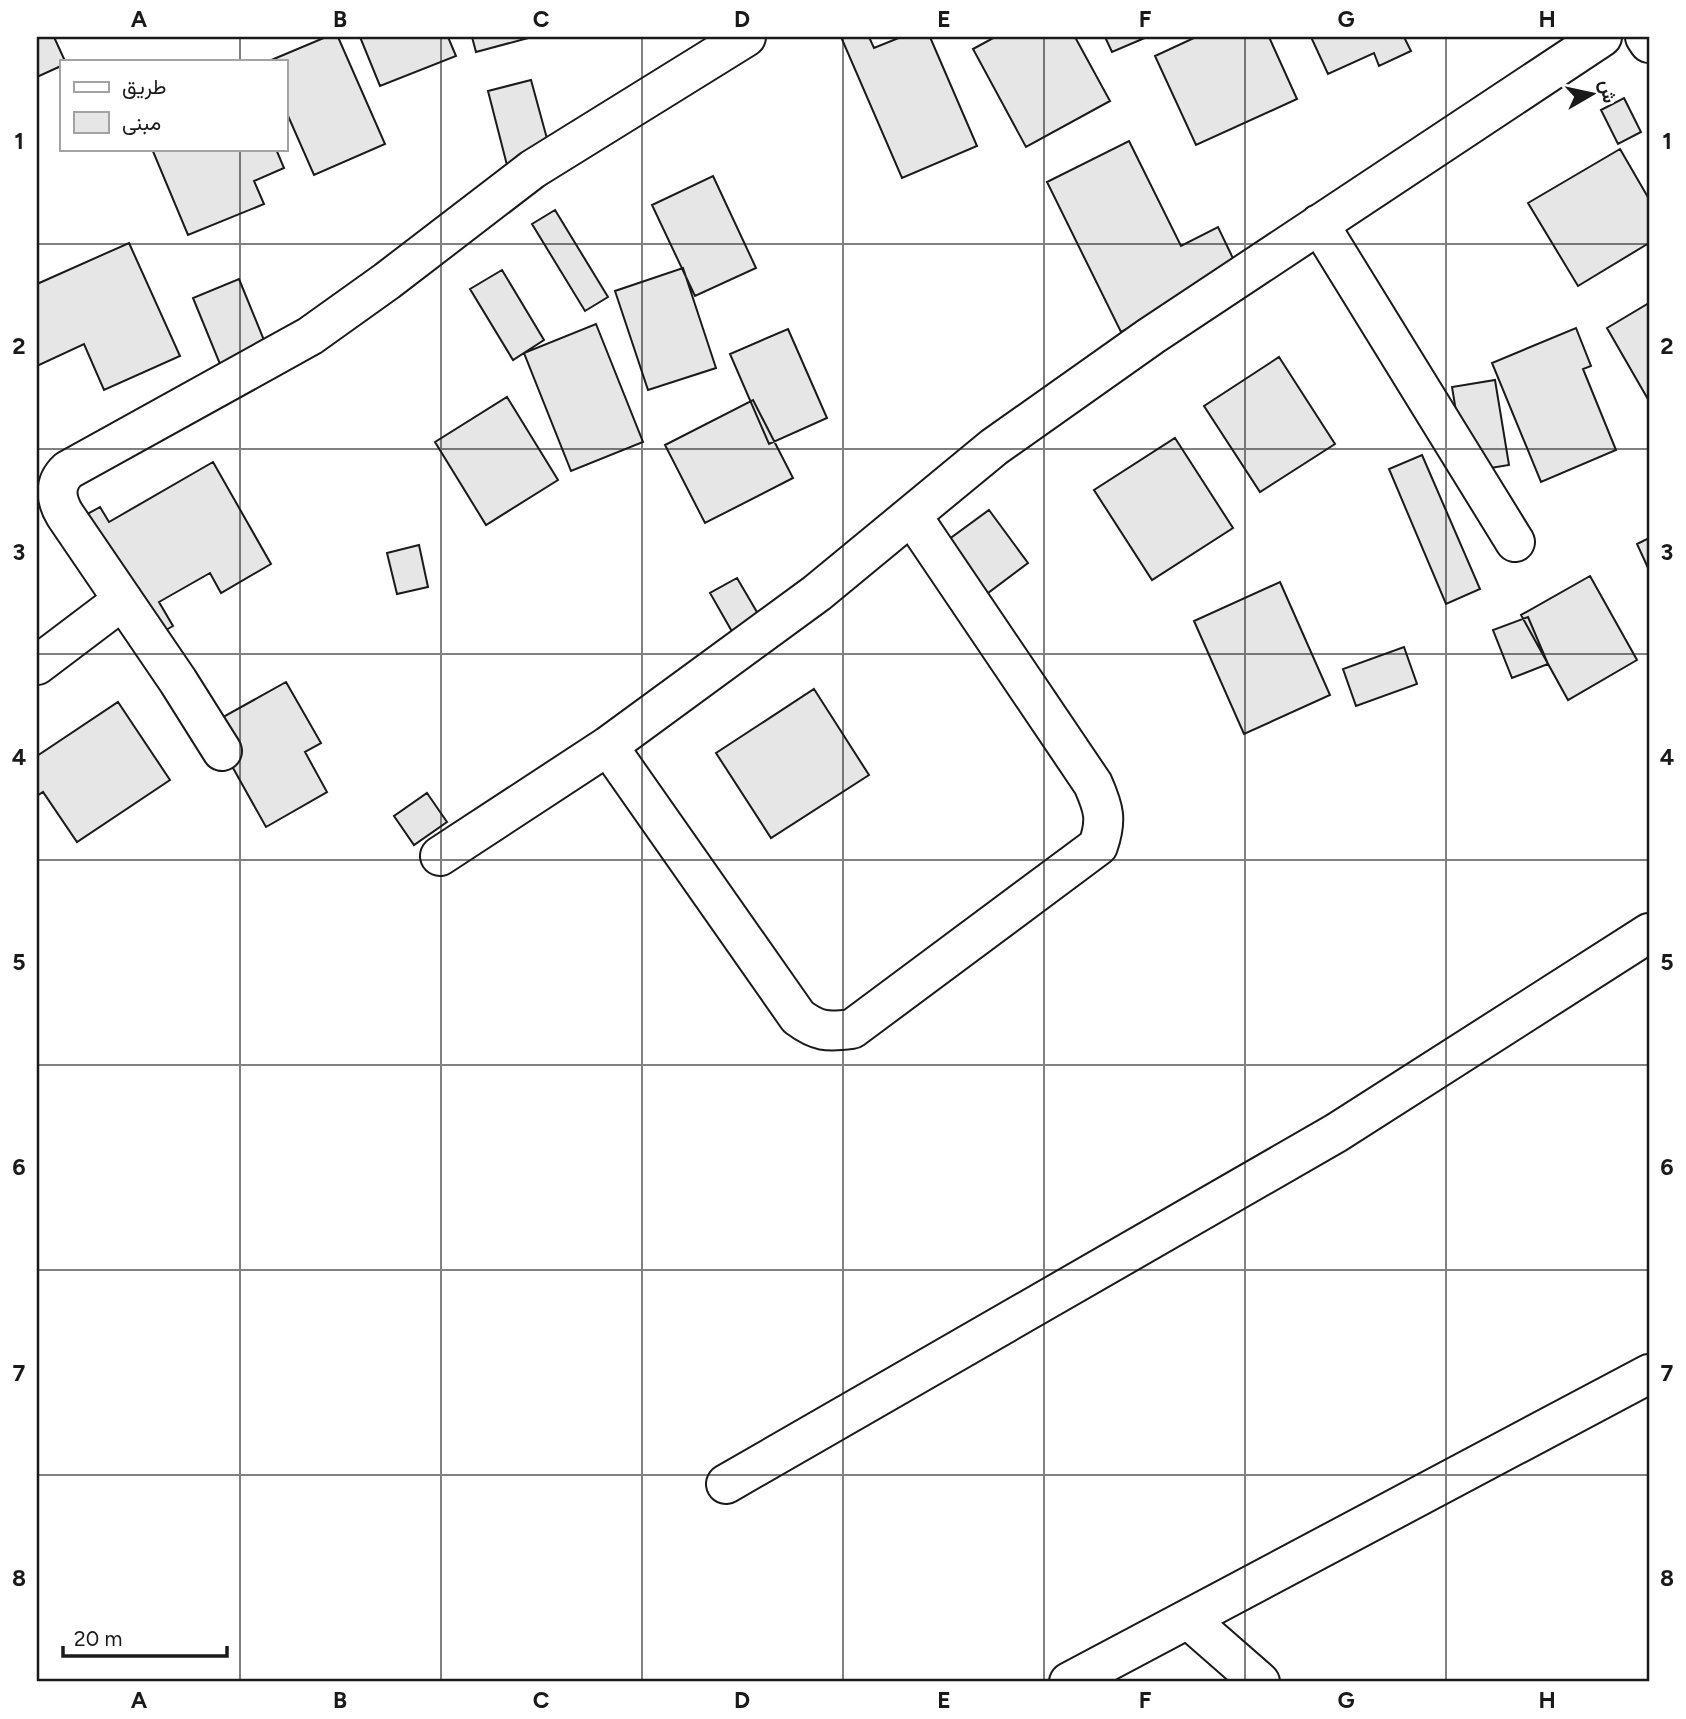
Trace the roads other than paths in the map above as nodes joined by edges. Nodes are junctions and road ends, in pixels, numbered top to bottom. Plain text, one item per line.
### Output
1 (747, 37) edge
2 (1602, 37) edge
3 (1646, 37) edge
4 (1649, 43) edge
5 (1319, 224) junction
6 (912, 516) junction
7 (1515, 542) dead end
8 (123, 600) junction
9 (37, 665) edge
10 (608, 746) junction
11 (222, 751) dead end
12 (440, 856) dead end
13 (1649, 933) edge
14 (1649, 1374) edge
15 (726, 1484) dead end
16 (1188, 1619) junction
17 (1069, 1682) edge
18 (1260, 1682) edge

1 - 8 street
2 - 5 street
3 - 4 street
5 - 6 street
5 - 7 street
6 - 10 street
6 - 10 street
8 - 9 street
8 - 11 street
10 - 12 street
13 - 15 street
14 - 16 street
16 - 17 street
16 - 18 street

